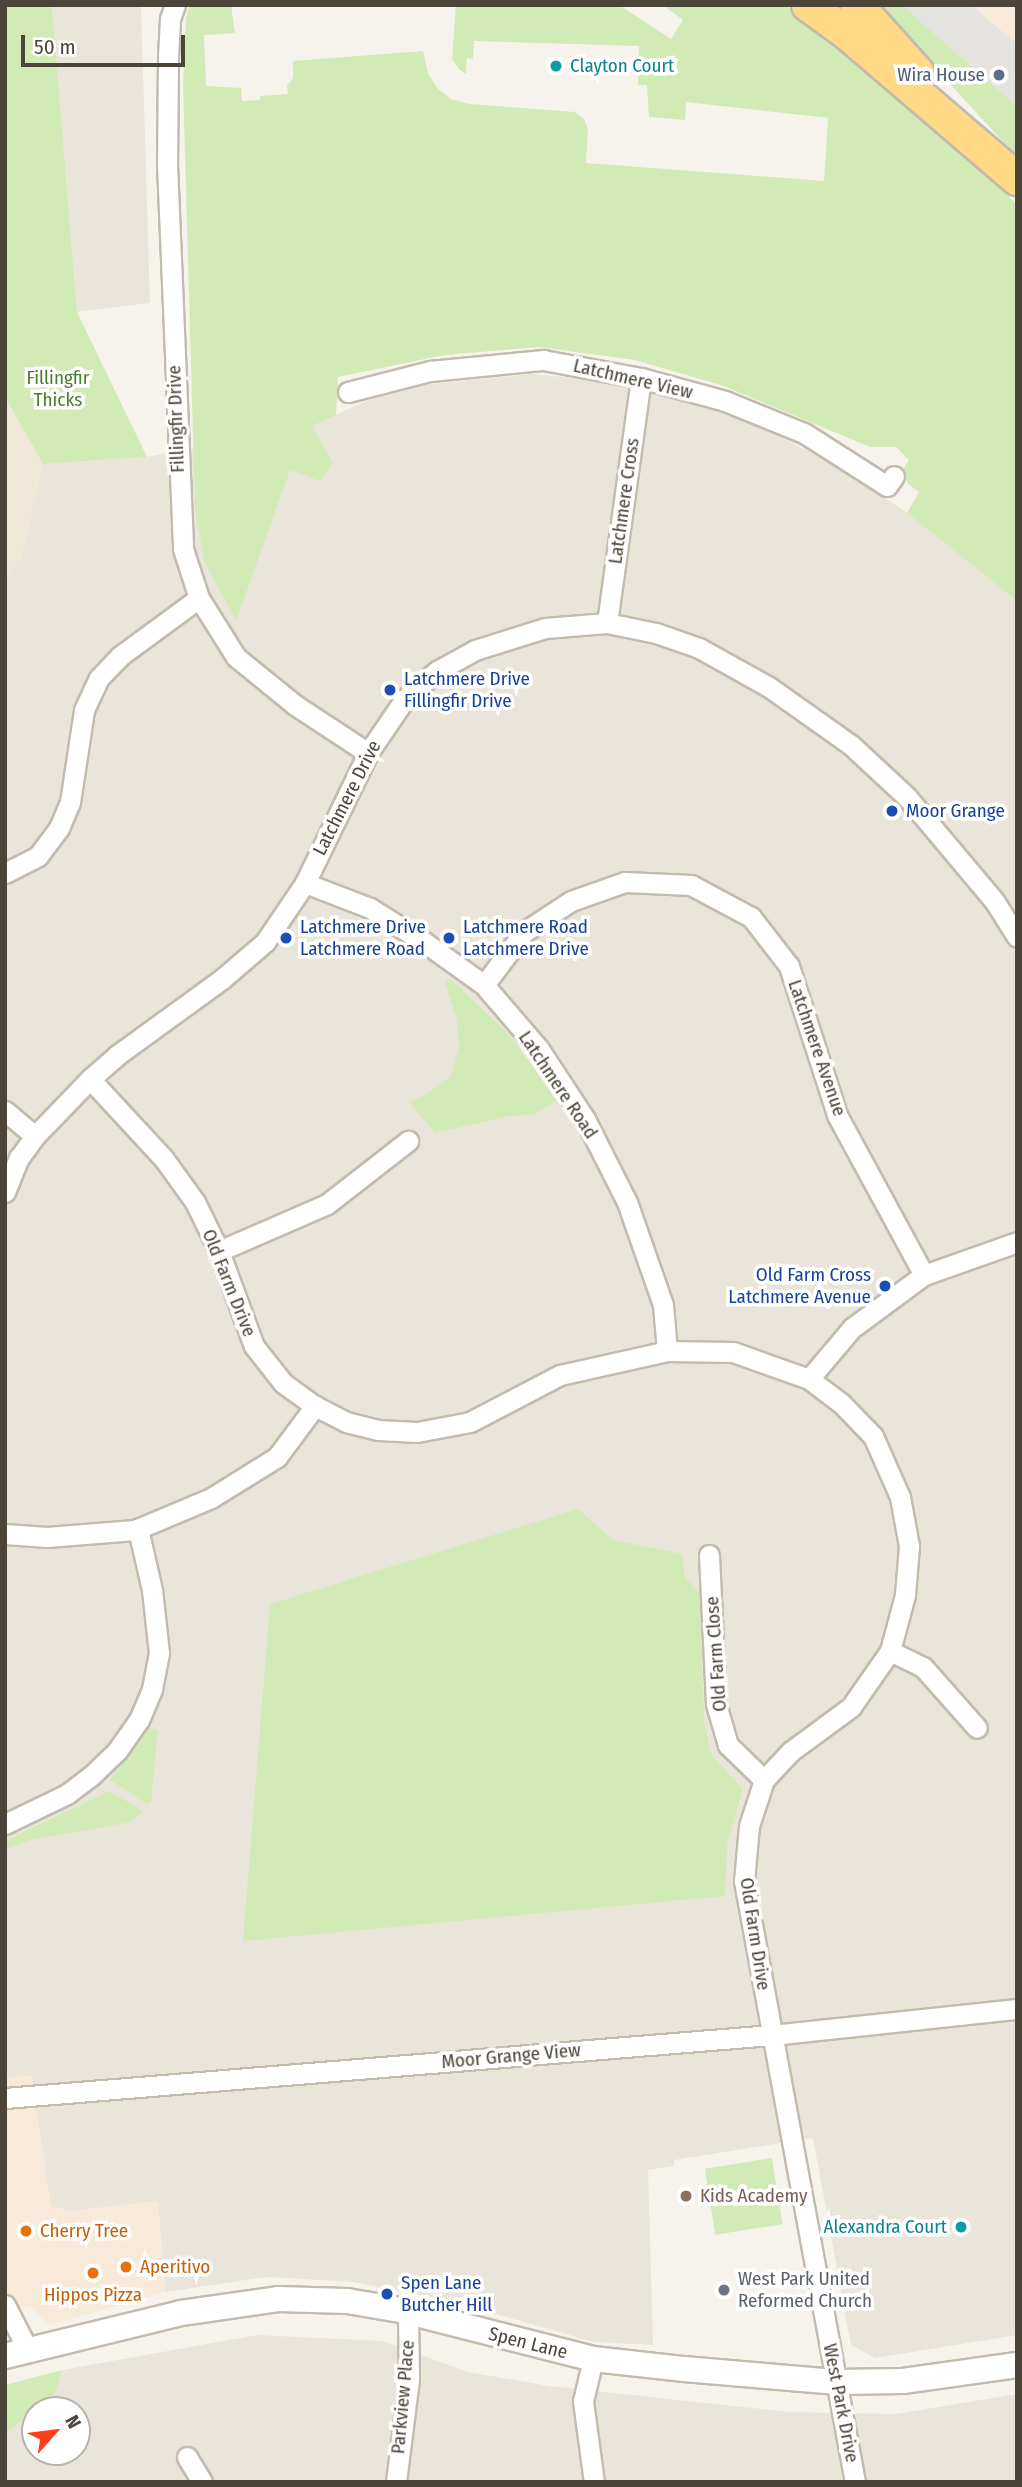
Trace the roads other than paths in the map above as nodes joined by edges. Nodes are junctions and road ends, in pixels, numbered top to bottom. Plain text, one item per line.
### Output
1 (175, 5) edge
2 (807, 5) edge
3 (857, 5) edge
4 (959, 126) junction
5 (1017, 178) edge
6 (641, 378) junction
7 (348, 392) dead end
8 (894, 476) dead end
9 (199, 598) junction
10 (607, 623) junction
11 (368, 753) junction
12 (5, 873) edge
13 (305, 883) junction
14 (1017, 937) edge
15 (484, 985) junction
16 (90, 1079) junction
17 (5, 1111) edge
18 (35, 1136) junction
19 (408, 1141) dead end
20 (5, 1192) edge
21 (1017, 1242) edge
22 (219, 1251) junction
23 (925, 1275) junction
24 (667, 1351) junction
25 (809, 1379) junction
26 (315, 1406) junction
27 (138, 1529) junction
28 (5, 1534) edge
29 (709, 1555) dead end
30 (890, 1651) junction
31 (977, 1728) dead end
32 (764, 1780) junction
33 (5, 1824) edge
34 (1017, 2009) edge
35 (772, 2035) junction
36 (5, 2098) edge
37 (5, 2305) edge
38 (408, 2312) junction
39 (16, 2352) edge
40 (593, 2359) junction
41 (1017, 2365) edge
42 (837, 2382) junction
43 (187, 2457) dead end
44 (202, 2482) edge
45 (396, 2482) edge
46 (594, 2482) edge
47 (855, 2482) edge

1 - 9 street, Fillingfir Drive
2 - 4 highway
3 - 4 highway
4 - 5 highway
6 - 7 street, Latchmere View
6 - 8 street, Latchmere View
6 - 10 street, Latchmere Cross
9 - 11 street, Fillingfir Drive
9 - 12 street
10 - 11 street, Latchmere Drive
10 - 14 street, Latchmere Drive
11 - 13 street, Latchmere Drive
13 - 15 street, Latchmere Road
13 - 16 street, Latchmere Drive
15 - 23 street, Latchmere Avenue
15 - 24 street, Latchmere Road
16 - 18 street, Latchmere Drive
16 - 22 street, Old Farm Drive
17 - 18 street
18 - 20 street, Latchmere Drive
19 - 22 street
21 - 23 street
22 - 26 street, Old Farm Drive
23 - 25 street
24 - 25 street, Old Farm Drive
24 - 26 street, Old Farm Drive
25 - 30 street, Old Farm Drive
26 - 27 street
27 - 28 street
27 - 33 street
29 - 32 street, Old Farm Close
30 - 31 street
30 - 32 street, Old Farm Drive
32 - 35 street, Old Farm Drive
34 - 35 street, Moor Grange View
35 - 36 street, Moor Grange View
35 - 42 street, West Park Drive
37 - 39 street
38 - 39 street, Spen Lane
38 - 40 street, Spen Lane
38 - 45 street, Parkview Place
40 - 42 street, Spen Lane
40 - 46 street
41 - 42 street, Spen Lane
42 - 47 street, West Park Drive
43 - 44 street

